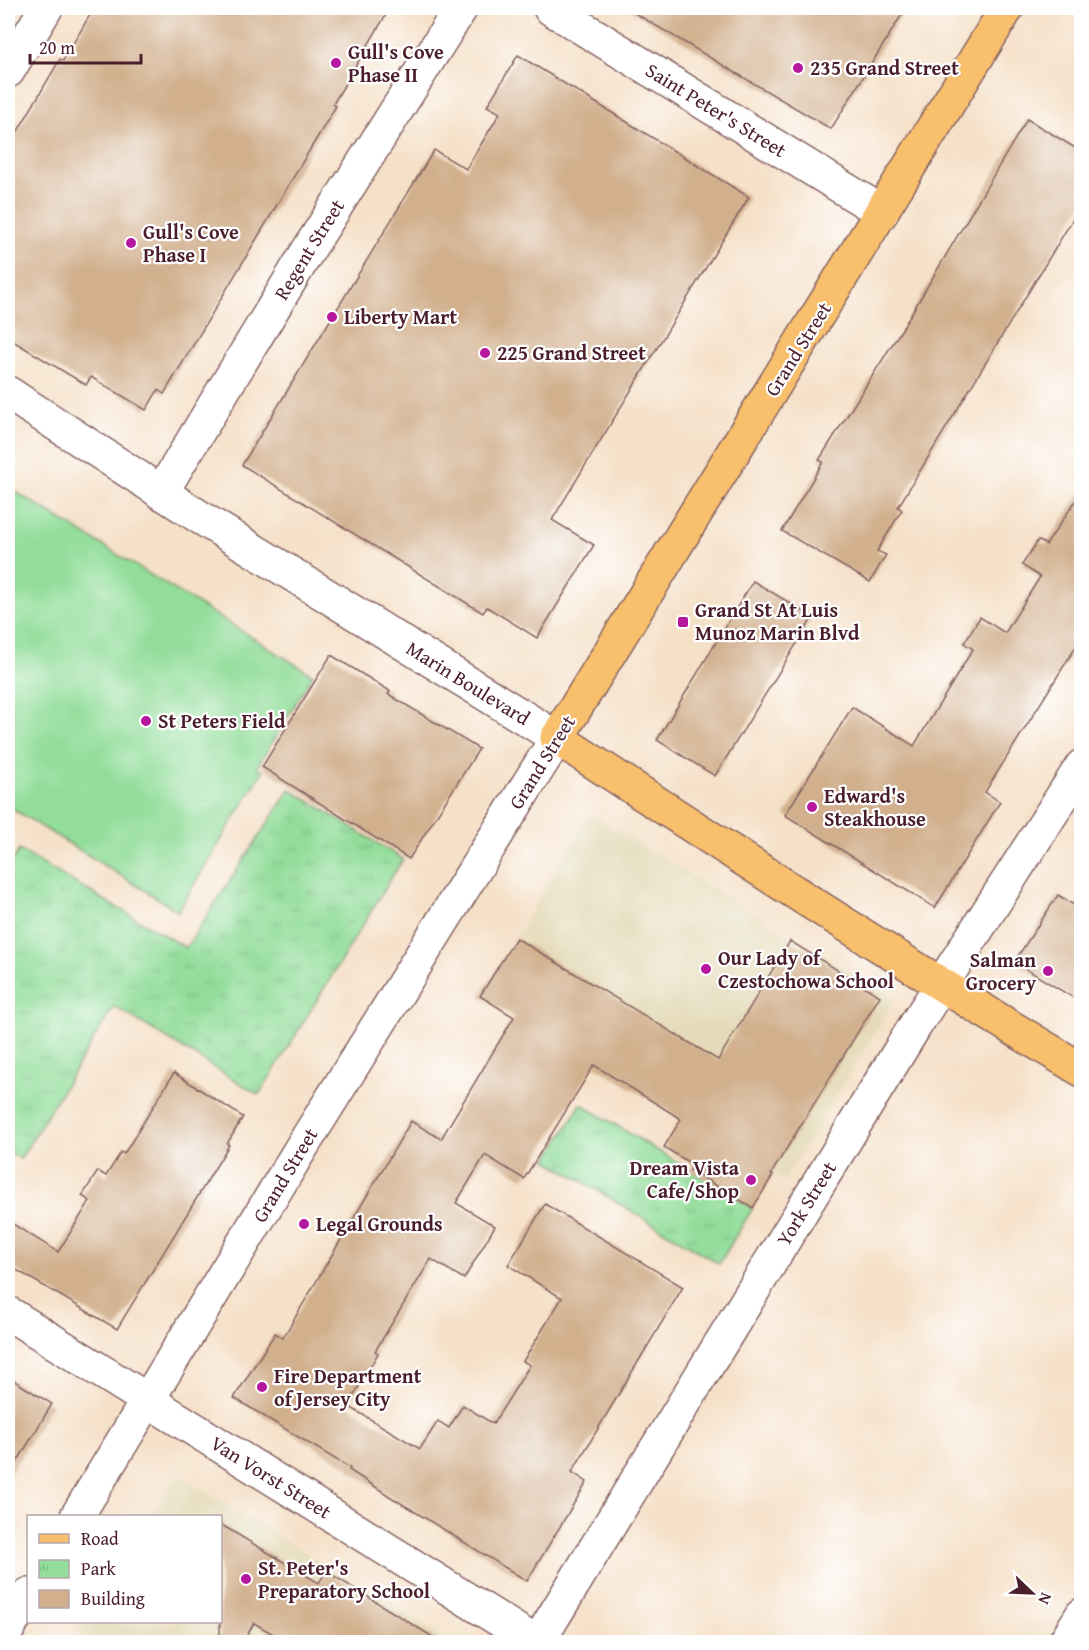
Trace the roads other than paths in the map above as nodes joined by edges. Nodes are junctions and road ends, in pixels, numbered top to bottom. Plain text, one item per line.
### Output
1 (46, 8) edge
2 (461, 8) edge
3 (550, 8) edge
4 (1007, 8) edge
5 (8, 71) edge
6 (882, 213) junction
7 (8, 393) edge
8 (161, 493) junction
9 (557, 738) junction
10 (1082, 766) edge
11 (941, 984) junction
12 (1082, 1070) edge
13 (8, 1313) edge
14 (148, 1400) junction
15 (77, 1515) edge
16 (27, 1597) edge
17 (8, 1629) edge
18 (536, 1642) edge

1 - 5 street
2 - 8 street, Regent Street
3 - 6 street, Saint Peter's Street
4 - 6 main road, Grand Street
6 - 9 main road, Grand Street
7 - 8 street, Marin Boulevard
8 - 9 street, Marin Boulevard
9 - 11 main road, Marin Boulevard
9 - 14 street, Grand Street
10 - 11 street, York Street
11 - 12 main road, Marin Boulevard
11 - 18 street, York Street
13 - 14 street, Van Vorst Street
14 - 15 street, Grand Street
14 - 18 street, Van Vorst Street
16 - 17 street

